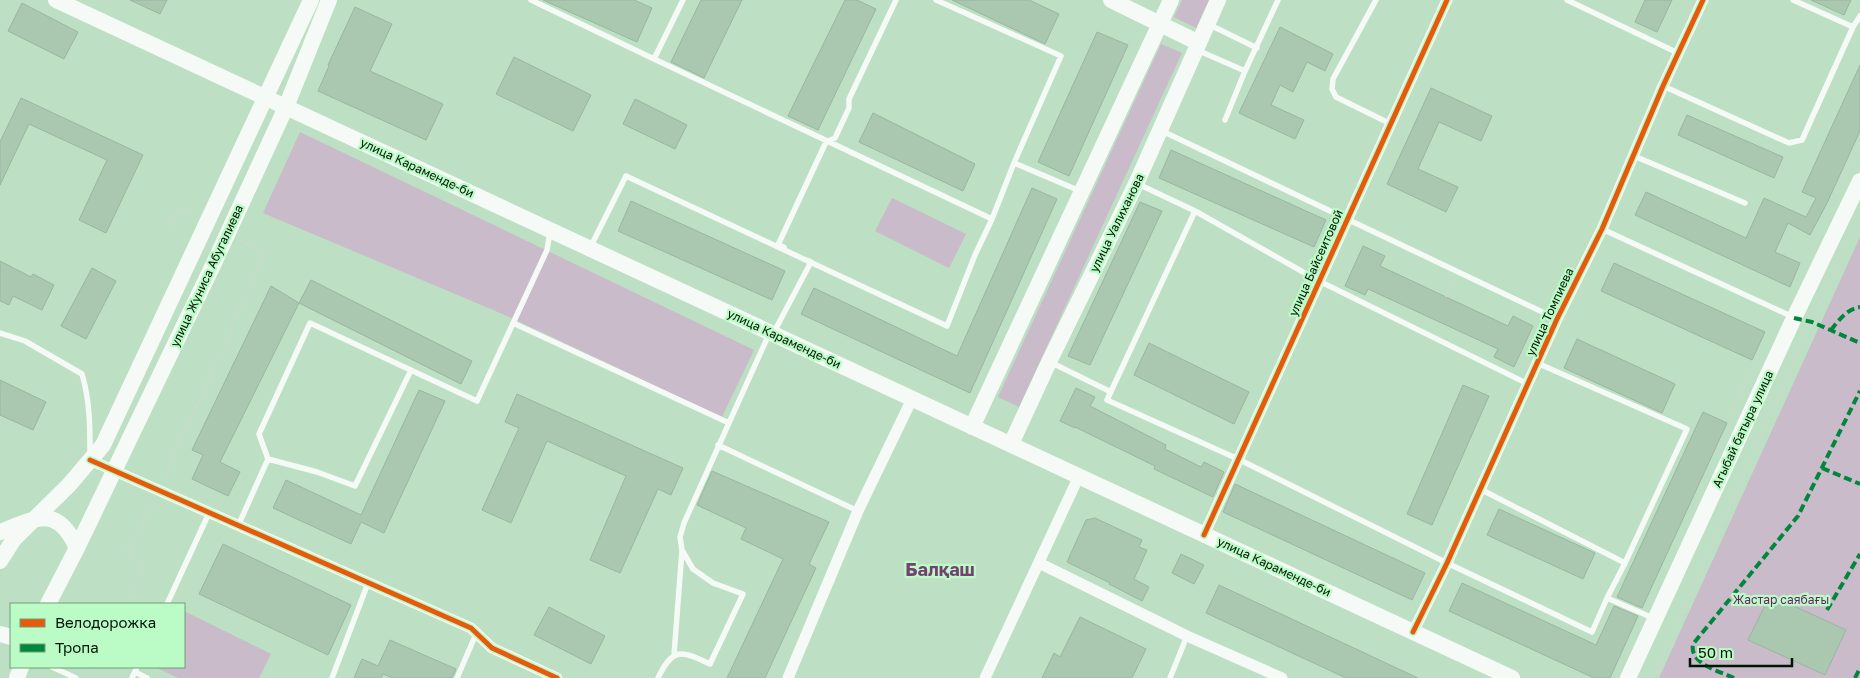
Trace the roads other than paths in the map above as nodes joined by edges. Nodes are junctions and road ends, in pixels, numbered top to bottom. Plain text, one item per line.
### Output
1 (56, 0) edge
2 (311, 0) edge
3 (329, 0) edge
4 (531, 0) edge
5 (683, 0) edge
6 (896, 0) edge
7 (936, 0) edge
8 (1110, 0) edge
9 (1171, 0) edge
10 (1218, 0) edge
11 (1278, 0) edge
12 (1376, 0) edge
13 (1447, 0) edge
14 (1567, 0) edge
15 (1703, 0) edge
16 (1793, 0) edge
17 (1860, 16) edge
18 (1160, 23) junction
19 (1208, 24) junction
20 (1853, 27) junction
21 (1198, 47) junction
22 (1257, 48) junction
23 (1678, 53) junction
24 (654, 59) junction
25 (1245, 71) junction
26 (1663, 86) junction
27 (266, 97) junction
28 (286, 106) junction
29 (1225, 120) dead end
30 (1391, 124) junction
31 (1160, 130) junction
32 (826, 142) junction
33 (1634, 156) junction
34 (1014, 163) junction
35 (1860, 181) edge
36 (1136, 184) junction
37 (1082, 192) junction
38 (1745, 203) dead end
39 (1195, 211) junction
40 (992, 219) junction
41 (1347, 219) junction
42 (1602, 229) junction
43 (550, 230) junction
44 (590, 248) junction
45 (811, 262) junction
46 (1319, 281) junction
47 (1794, 318) junction
48 (1557, 320) junction
49 (513, 324) junction
50 (0, 333) edge
51 (771, 333) junction
52 (1049, 362) junction
53 (1537, 363) junction
54 (411, 370) junction
55 (1528, 384) junction
56 (1111, 392) junction
57 (912, 399) junction
58 (728, 423) junction
59 (972, 426) junction
60 (1011, 444) junction
61 (718, 445) junction
62 (268, 459) junction
63 (1238, 459) junction
64 (90, 460) junction
65 (113, 471) junction
66 (1078, 476) junction
67 (1480, 489) junction
68 (858, 511) junction
69 (209, 513) junction
70 (33, 518) junction
71 (238, 526) junction
72 (0, 532) edge
73 (1204, 535) junction
74 (77, 548) junction
75 (682, 550) junction
76 (0, 561) edge
77 (1447, 563) junction
78 (1625, 563) junction
79 (1039, 564) junction
80 (368, 583) junction
81 (1607, 598) junction
82 (49, 603) edge
83 (167, 603) edge
84 (1655, 618) junction
85 (1413, 632) junction
86 (476, 634) junction
87 (1187, 636) junction
88 (674, 656) junction
89 (54, 668) edge
90 (135, 672) edge
91 (76, 678) edge
92 (147, 678) edge
93 (332, 678) edge
94 (457, 678) edge
95 (557, 678) edge
96 (658, 678) edge
97 (788, 678) edge
98 (985, 678) edge
99 (1170, 678) edge
100 (1282, 678) edge
101 (1512, 678) edge
102 (1628, 678) edge

1 - 27 main road, улица Караменде-би
2 - 27 main road, улица Жуниса Абугалиева
3 - 28 main road, улица Жуниса Абугалиева
4 - 24 lane
5 - 24 lane
6 - 32 lane
7 - 34 lane
8 - 18 main road
9 - 18 main road
10 - 19 main road, улица Уалиханова
11 - 22 lane
12 - 30 lane
13 - 30 street, улица Байсеитовой
14 - 23 lane
15 - 23 street, улица Томпиева
16 - 20 lane
17 - 20 lane
18 - 21 main road
18 - 37 main road
19 - 21 main road, улица Уалиханова
19 - 22 lane
20 - 26 lane
21 - 25 lane
21 - 31 main road, улица Уалиханова
22 - 25 lane
23 - 26 street, улица Томпиева
24 - 32 lane
25 - 29 lane
26 - 33 street, улица Томпиева
27 - 28 main road, улица Караменде-би
27 - 64 main road, улица Жуниса Абугалиева
28 - 43 main road, улица Караменде-би
28 - 65 main road, улица Жуниса Абугалиева
30 - 41 street, улица Байсеитовой
31 - 36 main road, улица Уалиханова
31 - 41 lane
32 - 40 lane
32 - 45 lane
33 - 38 lane
33 - 42 street, улица Томпиева
34 - 37 lane
34 - 40 lane
35 - 47 main road, Агыбай батыра улица
36 - 39 lane
36 - 52 main road, улица Уалиханова
37 - 59 main road
39 - 46 lane
39 - 56 lane
40 - 45 lane
41 - 46 street, улица Байсеитовой
41 - 48 lane
42 - 47 lane
42 - 48 street, улица Томпиева
43 - 44 main road, улица Караменде-би
43 - 49 lane
44 - 45 lane
44 - 51 main road, улица Караменде-би
45 - 51 lane
46 - 55 lane
46 - 63 street, улица Байсеитовой
47 - 84 main road, Агыбай батыра улица
48 - 53 street, улица Томпиева
49 - 54 lane
49 - 58 lane
50 - 64 lane
51 - 57 main road, улица Караменде-би
51 - 58 lane
52 - 56 lane
52 - 60 main road, улица Уалиханова
53 - 55 street, улица Томпиева
53 - 78 lane
54 - 62 lane
54 - 62 lane
55 - 67 street, улица Томпиева
56 - 63 lane
57 - 59 main road, улица Караменде-би
57 - 68 street
58 - 61 lane
59 - 60 main road, улица Караменде-би
60 - 66 main road, улица Караменде-би
61 - 68 lane
61 - 75 lane
62 - 71 lane
63 - 73 street, улица Байсеитовой
63 - 77 lane
64 - 65 street
64 - 70 main road, улица Жуниса Абугалиева
65 - 69 street
65 - 74 main road, улица Жуниса Абугалиева
66 - 73 main road, улица Караменде-би
66 - 79 street
67 - 77 street, улица Томпиева
67 - 78 lane
68 - 97 street
69 - 71 street
69 - 83 lane
70 - 72 main road
70 - 74 main road
70 - 76 main road
71 - 80 street
73 - 85 main road, улица Караменде-би
74 - 82 main road, улица Жуниса Абугалиева
75 - 88 lane
75 - 88 lane
77 - 81 lane
77 - 85 street, улица Томпиева
78 - 81 lane
79 - 87 street
79 - 98 street
80 - 86 street
80 - 93 lane
81 - 84 lane
84 - 102 main road, Агыбай батыра улица
85 - 101 main road, улица Караменде-би
86 - 94 lane
86 - 95 street
87 - 99 lane
87 - 100 street
88 - 96 lane
89 - 91 lane
90 - 92 lane

